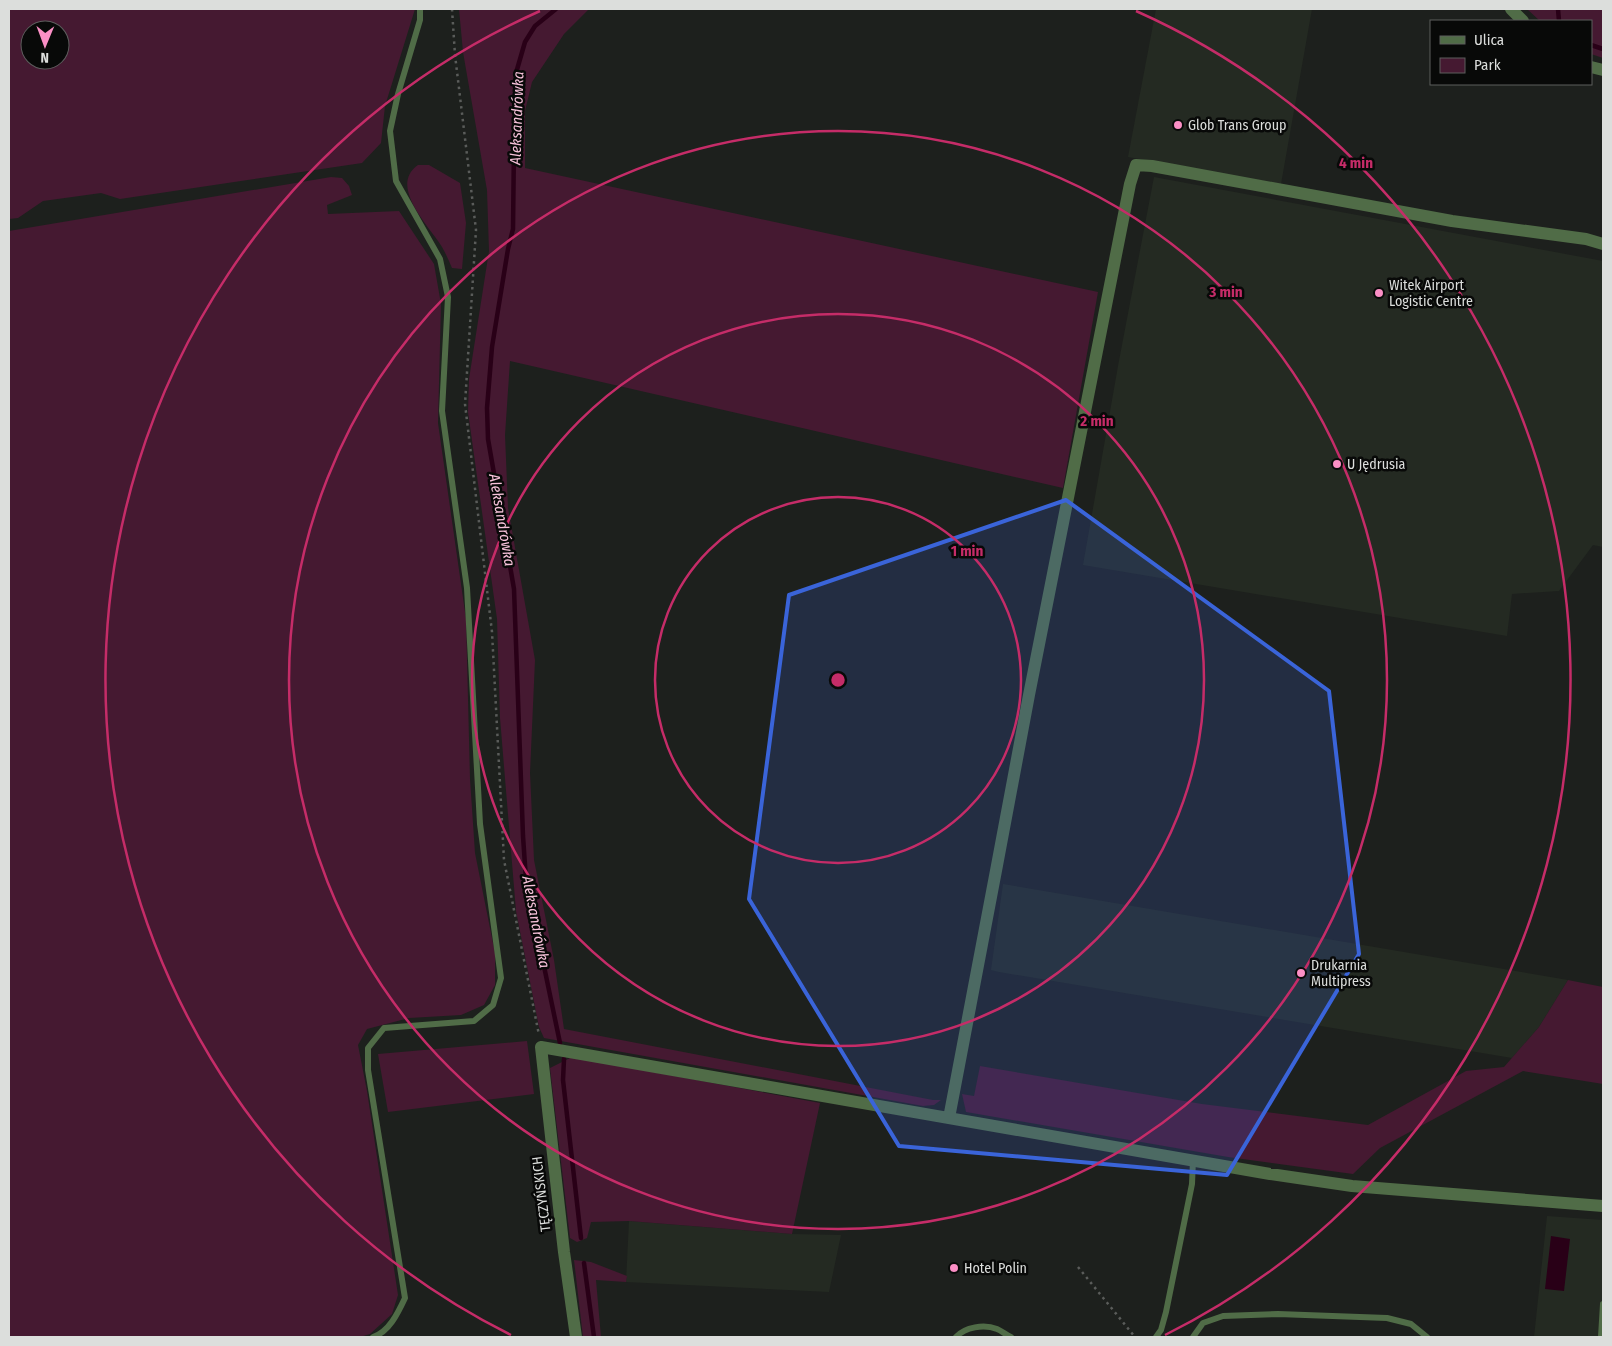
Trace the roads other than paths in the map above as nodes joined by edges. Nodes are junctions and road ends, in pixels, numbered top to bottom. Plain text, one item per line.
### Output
1 (420, 9) edge
2 (1511, 9) edge
3 (1523, 20) edge
4 (1603, 244) edge
5 (948, 1118) junction
6 (1193, 1160) junction
7 (1603, 1206) edge
8 (1603, 1304) edge
9 (373, 1337) edge
10 (576, 1337) edge
11 (956, 1337) edge
12 (1011, 1337) edge
13 (1156, 1337) edge
14 (1193, 1337) edge
15 (1427, 1337) edge
16 (1603, 1337) edge

1 - 9 lane
2 - 3 street
4 - 5 street
5 - 6 street
5 - 10 street, TĘCZYŃSKICH
6 - 7 street
6 - 13 lane
8 - 16 lane
11 - 12 lane
14 - 15 lane

